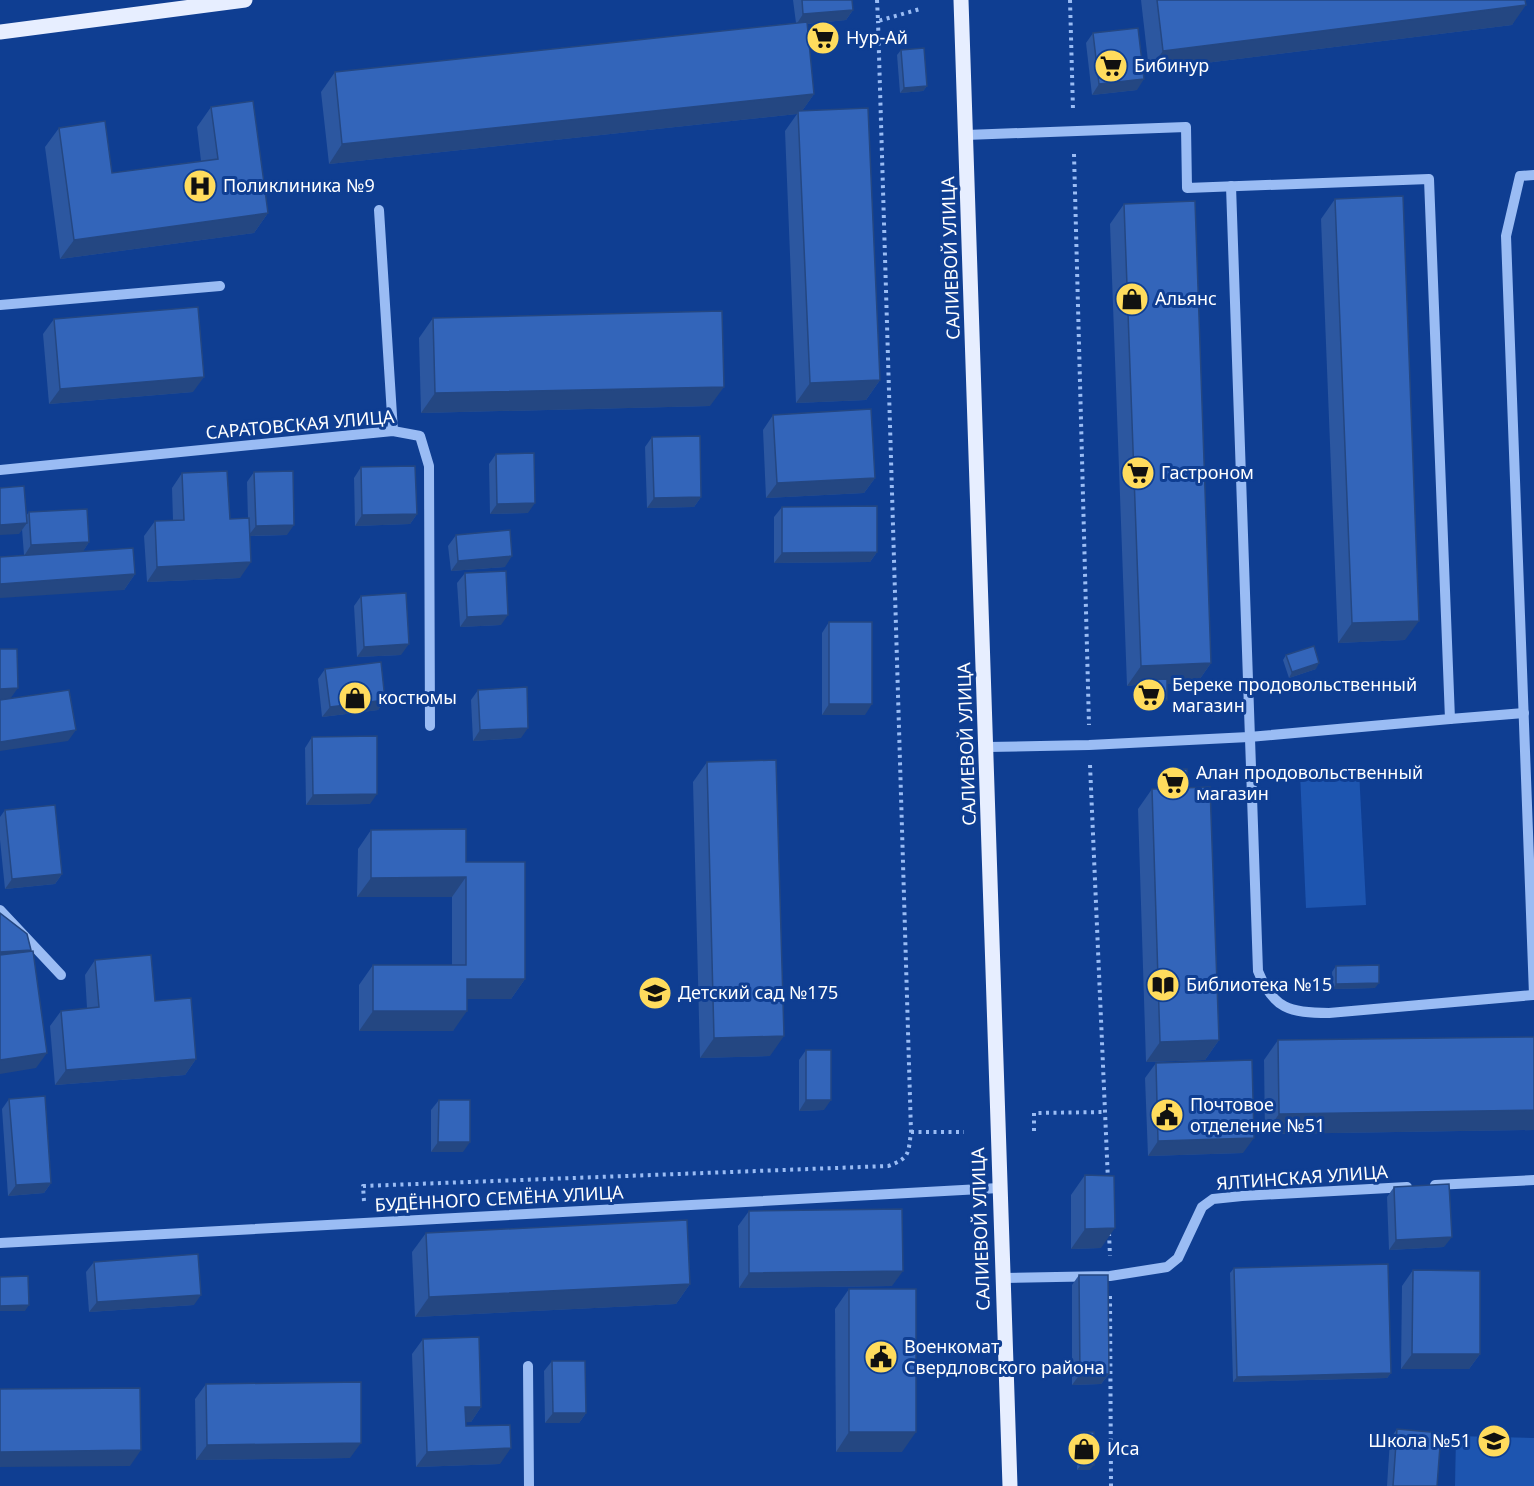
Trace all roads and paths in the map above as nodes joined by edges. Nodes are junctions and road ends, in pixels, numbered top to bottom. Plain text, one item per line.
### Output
1 (245, 0) edge
2 (877, 0) edge
3 (961, 0) edge
4 (920, 9) dead end
5 (878, 21) junction
6 (0, 32) edge
7 (966, 135) junction
8 (1534, 175) edge
9 (1231, 186) junction
10 (379, 210) dead end
11 (220, 286) dead end
12 (0, 305) edge
13 (393, 431) junction
14 (0, 470) edge
15 (1524, 713) junction
16 (1450, 719) junction
17 (430, 726) dead end
18 (1249, 737) junction
19 (987, 747) junction
20 (0, 910) edge
21 (61, 975) dead end
22 (1533, 995) edge
23 (1106, 1112) dead end
24 (1034, 1131) dead end
25 (911, 1132) junction
26 (964, 1132) dead end
27 (1534, 1180) edge
28 (1417, 1186) edge
29 (1429, 1186) edge
30 (999, 1188) junction
31 (365, 1223) junction
32 (0, 1243) edge
33 (1003, 1278) junction
34 (528, 1366) dead end
35 (529, 1486) edge
36 (1010, 1486) edge

1 - 6 main road
2 - 5 path
3 - 7 main road, САЛИЕВОЙ УЛИЦА
4 - 5 path
5 - 25 path
7 - 9 street
7 - 19 main road, САЛИЕВОЙ УЛИЦА
8 - 15 street
9 - 16 street
9 - 18 street
10 - 13 street
11 - 12 street
13 - 14 street, САРАТОВСКАЯ УЛИЦА
13 - 17 street, САРАТОВСКАЯ УЛИЦА
15 - 16 street
15 - 22 street
16 - 18 street
18 - 19 street
18 - 22 street
19 - 30 main road, САЛИЕВОЙ УЛИЦА
20 - 21 street
23 - 24 path
25 - 26 path
25 - 31 path
27 - 29 street
28 - 33 street, ЯЛТИНСКАЯ УЛИЦА
30 - 31 street, БУДЁННОГО СЕМЁНА УЛИЦА
30 - 33 main road, САЛИЕВОЙ УЛИЦА
31 - 32 street, БУДЁННОГО СЕМЁНА УЛИЦА
33 - 36 main road, САЛИЕВОЙ УЛИЦА
34 - 35 street

